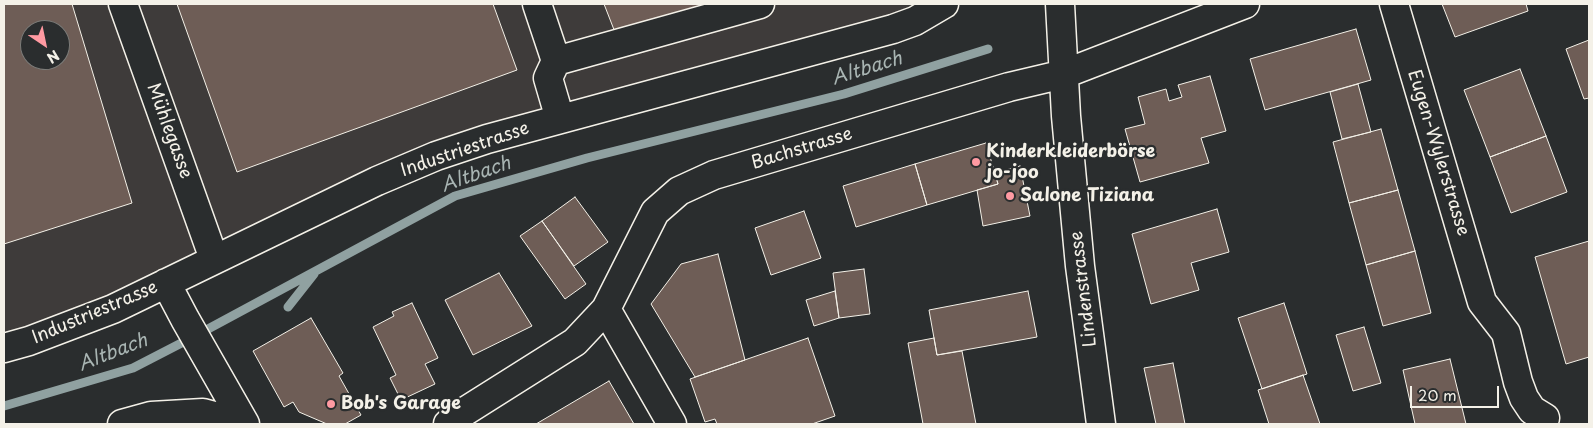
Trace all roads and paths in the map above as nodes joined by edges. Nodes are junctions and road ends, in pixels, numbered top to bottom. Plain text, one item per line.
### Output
1 (123, 4) edge
2 (536, 4) edge
3 (760, 4) edge
4 (944, 4) edge
5 (1060, 4) edge
6 (1245, 4) edge
7 (1394, 4) edge
8 (556, 61) junction
9 (1064, 74) junction
10 (560, 119) junction
11 (214, 259) junction
12 (166, 283) junction
13 (606, 309) junction
14 (4, 348) edge
15 (1545, 418) dead end
16 (122, 424) edge
17 (244, 424) edge
18 (448, 424) edge
19 (672, 424) edge
20 (1101, 424) edge

1 - 11 street, Mühlegasse
2 - 8 street
3 - 8 street
4 - 10 street, Industriestrasse
5 - 9 street, Lindenstrasse
6 - 9 street, Bachstrasse
7 - 15 street, Eugen-Wylerstrasse
8 - 10 street
9 - 13 street, Bachstrasse
9 - 20 street, Lindenstrasse
10 - 11 street, Industriestrasse
11 - 12 street, Industriestrasse
12 - 14 street, Industriestrasse
12 - 17 street
13 - 18 street, Bachstrasse
13 - 19 street
16 - 17 street

